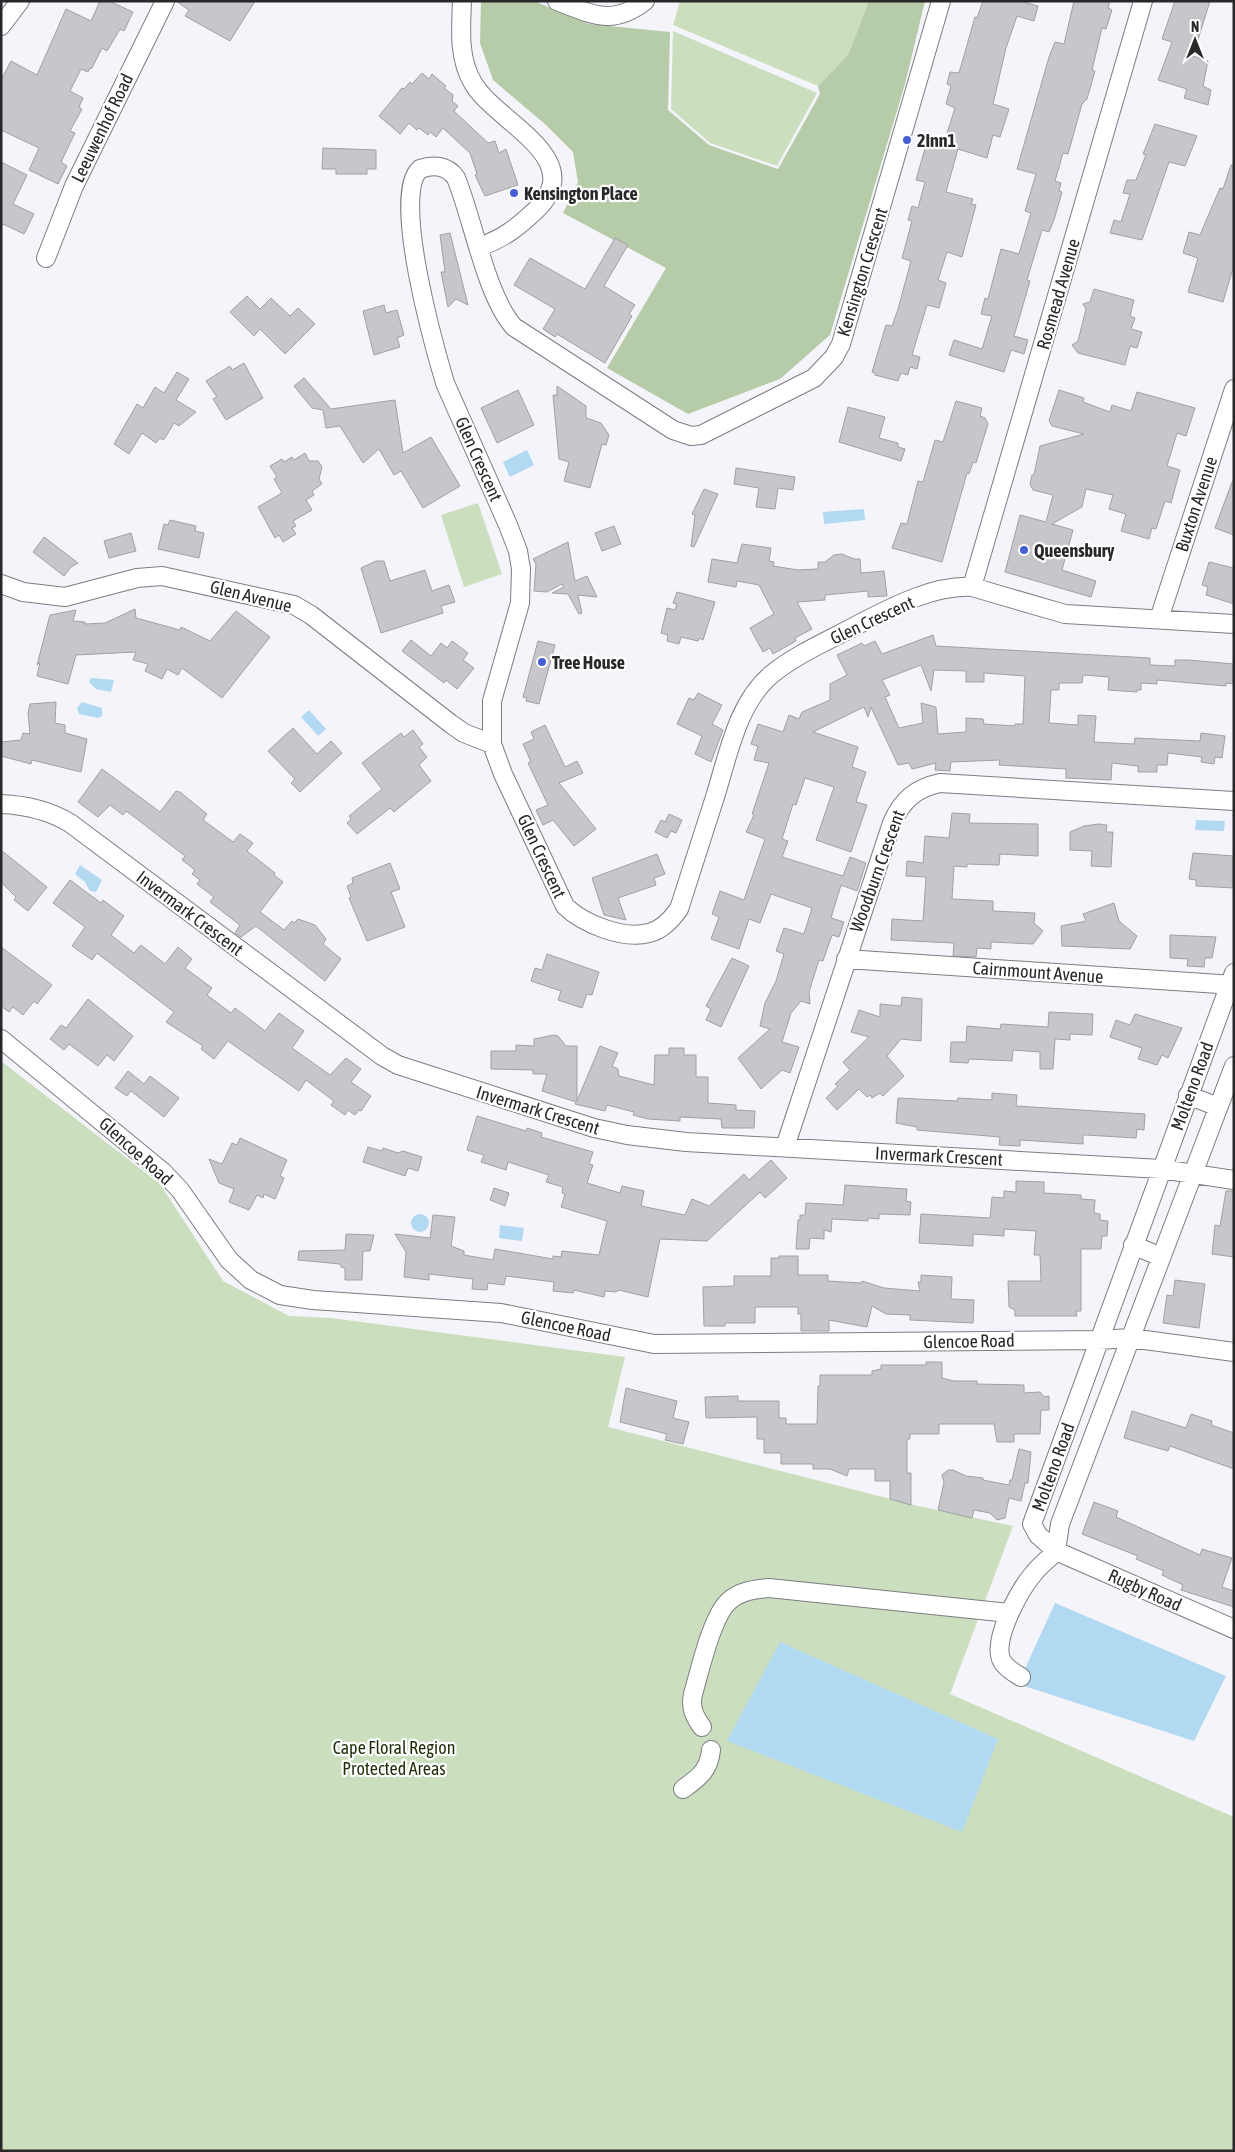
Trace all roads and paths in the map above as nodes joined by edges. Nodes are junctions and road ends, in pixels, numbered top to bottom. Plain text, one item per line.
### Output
1 (20, 1) edge
2 (165, 1) edge
3 (462, 1) edge
4 (557, 1) edge
5 (645, 1) edge
6 (941, 1) edge
7 (1143, 1) edge
8 (1, 26) edge
9 (479, 247) junction
10 (46, 258) dead end
11 (1234, 389) edge
12 (1, 584) edge
13 (972, 587) junction
14 (1159, 619) junction
15 (1234, 624) edge
16 (492, 744) junction
17 (1234, 801) edge
18 (1, 804) edge
19 (846, 959) junction
20 (1232, 981) edge
21 (1, 1039) edge
22 (1234, 1066) edge
23 (1188, 1095) junction
24 (1218, 1107) junction
25 (785, 1147) junction
26 (1161, 1169) junction
27 (1193, 1174) junction
28 (1234, 1180) edge
29 (1133, 1246) junction
30 (1161, 1257) junction
31 (1113, 1301) junction
32 (1142, 1307) junction
33 (1130, 1338) junction
34 (1099, 1340) junction
35 (1234, 1352) edge
36 (1070, 1418) junction
37 (1096, 1429) junction
38 (1044, 1491) junction
39 (1069, 1501) junction
40 (1056, 1551) junction
41 (1009, 1614) junction
42 (1234, 1629) edge
43 (1021, 1677) dead end
44 (702, 1727) dead end
45 (711, 1750) dead end
46 (683, 1789) dead end

1 - 8 street
2 - 10 street, Leeuwenhof Road
3 - 9 street
4 - 5 street
6 - 9 street, Kensington Crescent
7 - 13 street, Rosmead Avenue
9 - 16 street, Glen Crescent
11 - 14 street, Buxton Avenue
12 - 16 street, Glen Avenue
13 - 14 street, Glen Crescent
13 - 16 street, Glen Crescent
14 - 15 street, Glen Crescent
17 - 19 street, Woodburn Crescent
18 - 25 street, Invermark Crescent
19 - 20 street, Cairnmount Avenue
19 - 25 street, Woodburn Crescent
20 - 23 street, Molteno Road
21 - 34 street, Glencoe Road
22 - 24 street, Molteno Road
23 - 24 street
23 - 26 street, Molteno Road
24 - 27 street, Molteno Road
25 - 26 street, Invermark Crescent
26 - 27 street, Invermark Crescent
26 - 29 street, Molteno Road
27 - 28 street, Invermark Crescent
27 - 30 street, Molteno Road
29 - 30 street
29 - 31 street, Molteno Road
30 - 32 street, Molteno Road
31 - 32 street
31 - 34 street, Molteno Road
32 - 33 street, Molteno Road
33 - 34 street, Glencoe Road
33 - 35 street, Glencoe Road
33 - 37 street, Molteno Road
34 - 36 street, Molteno Road
36 - 37 street
36 - 38 street, Molteno Road
37 - 39 street, Molteno Road
38 - 39 street
38 - 40 street, Molteno Road
39 - 40 street, Molteno Road
40 - 41 street
40 - 42 street, Rugby Road
41 - 43 street
41 - 44 street
45 - 46 street

